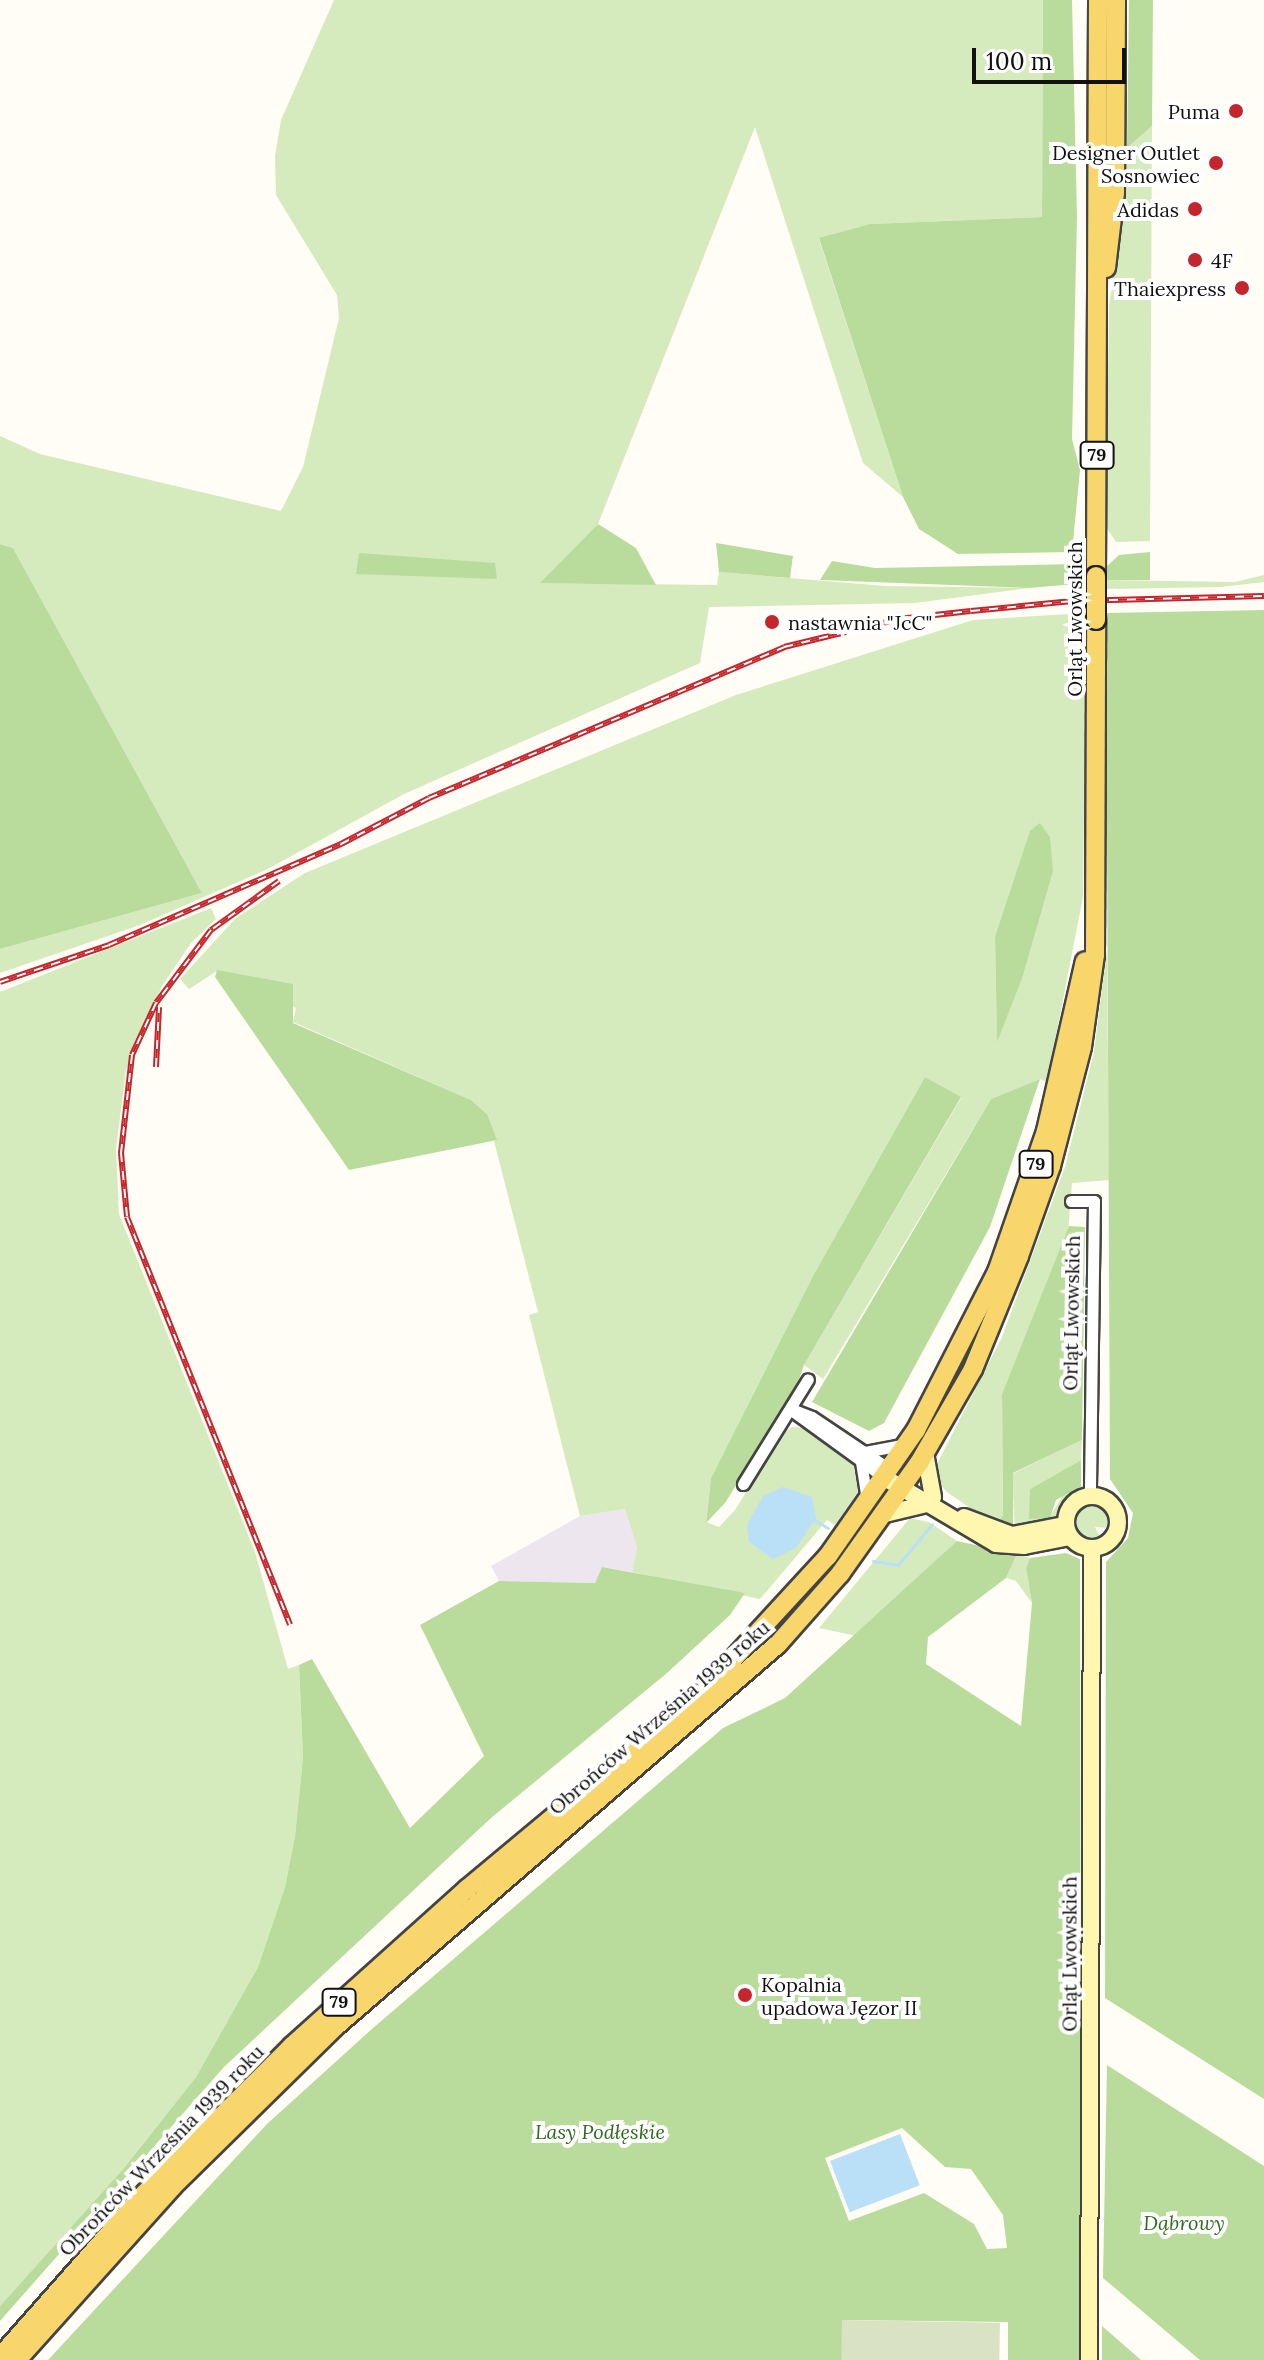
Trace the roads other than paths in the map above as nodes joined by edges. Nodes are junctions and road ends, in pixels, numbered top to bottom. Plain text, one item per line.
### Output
1 (1098, 0) edge
2 (1116, 0) edge
3 (1097, 334) junction
4 (1094, 903) junction
5 (1071, 1201) dead end
6 (808, 1379) dead end
7 (791, 1409) junction
8 (907, 1444) junction
9 (925, 1453) junction
10 (863, 1456) junction
11 (888, 1474) junction
12 (743, 1484) dead end
13 (904, 1484) junction
14 (1090, 1496) junction
15 (930, 1500) junction
16 (867, 1503) junction
17 (885, 1514) junction
18 (1068, 1531) junction
19 (1092, 1549) junction
20 (0, 2357) edge
21 (17, 2360) edge
22 (1089, 2360) edge

1 - 3 main road, Orląt Lwowskich / 79
2 - 3 main road, Orląt Lwowskich / 79
3 - 4 main road, Orląt Lwowskich / 79, bridge
4 - 8 main road, Obrońców Września 1939 roku / 79
4 - 9 main road, Obrońców Września 1939 roku / 79
5 - 14 street, Orląt Lwowskich
6 - 7 street
7 - 10 street
7 - 12 street
8 - 10 street
8 - 11 main road, Obrońców Września 1939 roku / 79
9 - 13 main road, Obrońców Września 1939 roku / 79
9 - 15 street
10 - 11 street
10 - 16 street
11 - 13 street
11 - 16 main road, Obrońców Września 1939 roku / 79
13 - 15 street
13 - 17 main road, Obrońców Września 1939 roku / 79
14 - 18 street
14 - 19 street
15 - 17 street
15 - 18 street
16 - 20 main road, Obrońców Września 1939 roku / 79
17 - 21 main road, Obrońców Września 1939 roku / 79
18 - 19 street
19 - 22 street, Orląt Lwowskich

